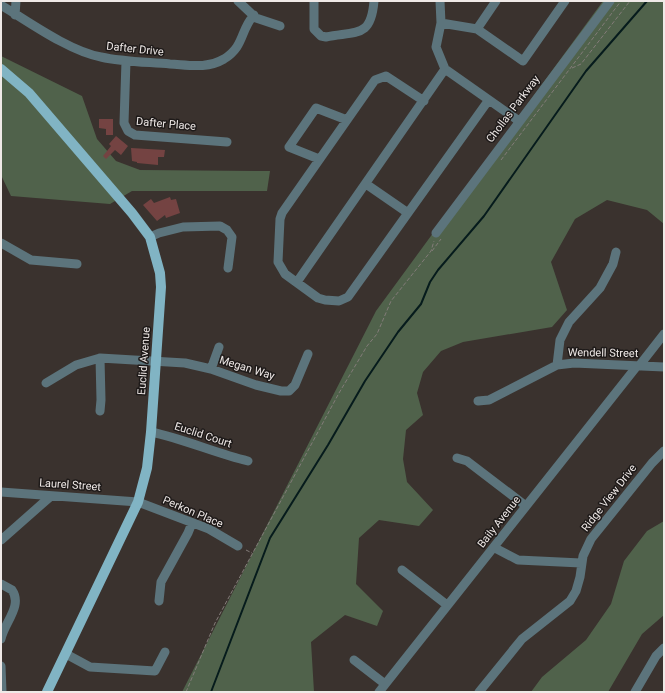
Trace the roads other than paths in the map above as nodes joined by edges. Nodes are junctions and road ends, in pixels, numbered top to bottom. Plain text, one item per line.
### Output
1 (16, 1) edge
2 (238, 1) edge
3 (314, 1) edge
4 (374, 1) edge
5 (440, 1) edge
6 (496, 1) edge
7 (565, 1) edge
8 (610, 1) edge
9 (1, 5) edge
10 (254, 14) junction
11 (15, 15) junction
12 (441, 23) junction
13 (280, 26) dead end
14 (477, 29) junction
15 (126, 61) junction
16 (1, 69) edge
17 (445, 70) junction
18 (488, 101) junction
19 (424, 102) junction
20 (347, 120) junction
21 (519, 122) junction
22 (227, 142) dead end
23 (319, 159) junction
24 (366, 184) junction
25 (408, 213) junction
26 (438, 236) road end
27 (150, 237) junction
28 (1, 243) edge
29 (616, 252) dead end
30 (77, 264) dead end
31 (228, 268) dead end
32 (297, 282) junction
33 (664, 334) edge
34 (219, 347) dead end
35 (308, 354) dead end
36 (100, 358) junction
37 (156, 362) junction
38 (557, 365) junction
39 (638, 366) junction
40 (664, 367) edge
41 (211, 369) junction
42 (46, 383) dead end
43 (478, 401) dead end
44 (100, 411) dead end
45 (151, 432) junction
46 (664, 451) edge
47 (456, 458) dead end
48 (248, 461) dead end
49 (1, 492) edge
50 (51, 496) junction
51 (138, 502) junction
52 (526, 506) junction
53 (192, 523) junction
54 (1, 540) edge
55 (238, 546) dead end
56 (494, 548) junction
57 (582, 563) junction
58 (402, 570) dead end
59 (1, 584) edge
60 (159, 601) dead end
61 (447, 606) junction
62 (1, 639) edge
63 (664, 648) edge
64 (166, 652) dead end
65 (66, 654) junction
66 (354, 660) dead end
67 (1, 666) edge
68 (385, 684) junction
69 (2, 692) edge
70 (47, 692) edge
71 (379, 692) edge
72 (479, 692) edge
73 (635, 692) edge

1 - 11 street
2 - 10 street
3 - 4 street
5 - 12 street
6 - 14 street
7 - 14 street
8 - 21 street, Chollas Parkway
9 - 11 street, Dafter Drive
10 - 13 street
10 - 15 street, Dafter Drive
11 - 15 street, Dafter Drive
12 - 14 street
12 - 17 street
15 - 22 street, Dafter Place
16 - 27 main road, Euclid Avenue
17 - 18 street
17 - 19 street
18 - 21 street
18 - 25 street
19 - 20 street
19 - 24 street
20 - 23 street
20 - 23 street
21 - 26 street, Chollas Parkway
23 - 32 street
24 - 25 street
24 - 32 street
25 - 32 street
27 - 31 street
27 - 37 main road, Euclid Avenue
28 - 30 street
29 - 38 street
33 - 39 street, Baily Avenue
34 - 41 street
35 - 41 street, Megan Way
36 - 37 street, Megan Way
36 - 42 street, Megan Way
36 - 44 street
37 - 41 street, Megan Way
37 - 45 main road, Euclid Avenue
38 - 39 street, Wendell Street
38 - 43 street, Wendell Street
39 - 40 street, Wendell Street
39 - 52 street, Baily Avenue
45 - 48 street, Euclid Court
45 - 51 main road, Euclid Avenue
46 - 57 street, Ridge View Drive
47 - 52 street
49 - 50 street, Laurel Street
50 - 51 street, Laurel Street
50 - 54 street
51 - 53 street, Perkon Place
51 - 65 main road, Euclid Avenue
52 - 56 street, Baily Avenue
53 - 55 street, Perkon Place
53 - 60 street
56 - 57 street
56 - 61 street, Baily Avenue
57 - 72 street, Ridge View Drive
58 - 61 street
59 - 62 street
61 - 68 street, Baily Avenue
63 - 73 street
64 - 65 street
65 - 70 main road, Euclid Avenue
66 - 68 street
67 - 69 street
68 - 71 street, Baily Avenue

